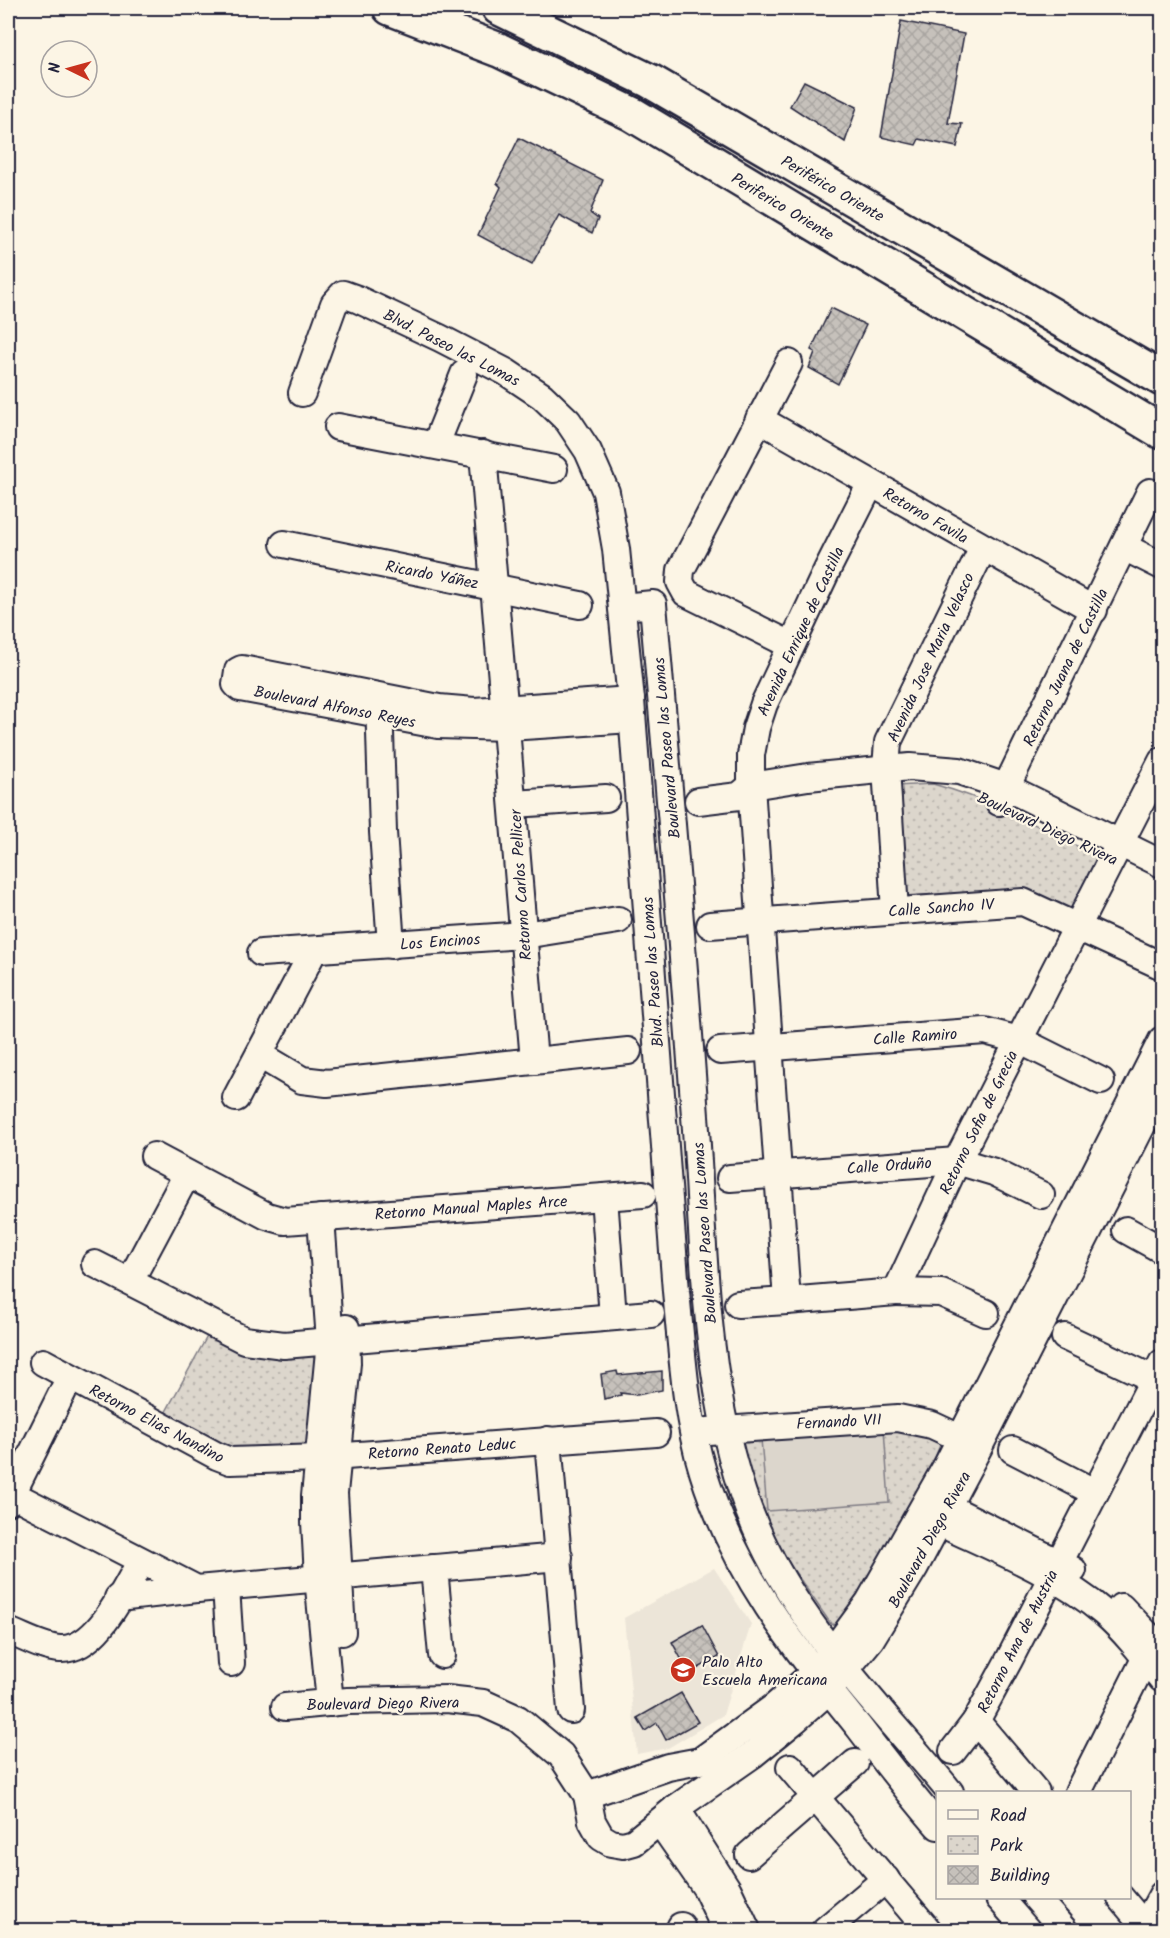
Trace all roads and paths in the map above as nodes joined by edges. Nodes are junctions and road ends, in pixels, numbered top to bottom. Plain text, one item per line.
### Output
1 (390, 8) edge
2 (499, 8) edge
3 (789, 363) dead end
4 (464, 374) dead end
5 (1162, 379) edge
6 (303, 393) dead end
7 (759, 419) junction
8 (338, 427) dead end
9 (1162, 432) edge
10 (436, 444) junction
11 (483, 454) junction
12 (554, 469) dead end
13 (871, 483) junction
14 (1150, 492) dead end
15 (284, 544) dead end
16 (1124, 547) junction
17 (983, 548) junction
18 (1162, 566) edge
19 (494, 586) junction
20 (580, 605) dead end
21 (622, 607) junction
22 (1094, 610) junction
23 (791, 645) junction
24 (632, 710) junction
25 (507, 718) junction
26 (1161, 769) edge
27 (886, 776) junction
28 (747, 794) junction
29 (1002, 794) junction
30 (606, 798) dead end
31 (698, 801) dead end
32 (514, 804) junction
33 (1118, 850) junction
34 (1157, 871) edge
35 (895, 911) junction
36 (618, 920) dead end
37 (759, 922) junction
38 (710, 925) dead end
39 (1080, 926) junction
40 (524, 935) junction
41 (391, 945) junction
42 (314, 950) junction
43 (261, 953) dead end
44 (1160, 965) dead end
45 (1019, 1040) junction
46 (1162, 1040) edge
47 (769, 1048) junction
48 (628, 1051) dead end
49 (720, 1051) dead end
50 (260, 1055) junction
51 (534, 1061) junction
52 (1101, 1081) dead end
53 (1162, 1086) edge
54 (236, 1098) dead end
55 (695, 1114) junction
56 (663, 1116) junction
57 (154, 1156) dead end
58 (957, 1161) junction
59 (188, 1174) junction
60 (778, 1174) junction
61 (730, 1178) dead end
62 (643, 1194) dead end
63 (1096, 1194) junction
64 (1041, 1195) dead end
65 (604, 1197) junction
66 (329, 1218) junction
67 (1126, 1230) dead end
68 (1162, 1250) edge
69 (95, 1264) dead end
70 (130, 1281) junction
71 (896, 1292) junction
72 (787, 1301) junction
73 (738, 1304) dead end
74 (986, 1313) dead end
75 (651, 1314) dead end
76 (614, 1317) junction
77 (1065, 1337) dead end
78 (339, 1340) junction
79 (43, 1362) dead end
80 (1160, 1375) edge
81 (70, 1377) junction
82 (724, 1430) junction
83 (693, 1432) junction
84 (656, 1433) dead end
85 (548, 1440) junction
86 (970, 1442) junction
87 (1013, 1450) dead end
88 (327, 1457) junction
89 (1094, 1492) junction
90 (9, 1496) edge
91 (934, 1510) junction
92 (559, 1557) junction
93 (141, 1561) junction
94 (434, 1568) junction
95 (1055, 1570) junction
96 (327, 1576) junction
97 (226, 1587) junction
98 (197, 1589) junction
99 (118, 1598) junction
100 (8, 1632) edge
101 (1156, 1643) edge
102 (442, 1655) dead end
103 (840, 1660) junction
104 (231, 1663) dead end
105 (1162, 1678) edge
106 (822, 1681) junction
107 (339, 1702) junction
108 (285, 1707) dead end
109 (571, 1710) dead end
110 (976, 1721) junction
111 (953, 1751) dead end
112 (855, 1763) dead end
113 (790, 1767) dead end
114 (949, 1791) edge
115 (1035, 1791) edge
116 (1079, 1791) edge
117 (587, 1795) junction
118 (817, 1797) junction
119 (668, 1815) junction
120 (936, 1824) edge
121 (749, 1855) dead end
122 (886, 1879) junction
123 (1162, 1895) edge
124 (1000, 1899) edge
125 (1037, 1899) edge
126 (1122, 1899) edge
127 (735, 1925) edge
128 (1145, 1929) edge
129 (825, 1930) edge
130 (928, 1930) edge
131 (1027, 1930) edge
132 (1064, 1930) edge

1 - 9 highway, Periferico Oriente
2 - 5 highway, Periférico Oriente
3 - 7 street
4 - 10 street
6 - 21 street, Blvd. Paseo las Lomas
7 - 13 street, Retorno Favila
7 - 23 street
8 - 10 street
10 - 11 street
11 - 12 street
11 - 19 street, Retorno Carlos Pellicer
13 - 17 street, Retorno Favila
13 - 23 street, Avenida Enrique de Castilla
14 - 16 street, Retorno Juana de Castilla
15 - 19 street, Ricardo Yáñez
16 - 18 street
16 - 22 street, Retorno Juana de Castilla
17 - 22 street, Retorno Favila
17 - 27 street, Avenida Jose Maria Velasco
19 - 20 street, Ricardo Yáñez
19 - 25 street, Retorno Carlos Pellicer
21 - 24 street, Blvd. Paseo las Lomas
21 - 55 street, Boulevard Paseo las Lomas
22 - 29 street, Retorno Juana de Castilla
23 - 28 street, Avenida Enrique de Castilla
24 - 25 street, Boulevard Alfonso Reyes
24 - 56 street, Blvd. Paseo las Lomas
25 - 32 street, Retorno Carlos Pellicer
25 - 41 street, Boulevard Alfonso Reyes
26 - 33 street
27 - 28 street
27 - 29 street
27 - 35 street, Avenida Jose Maria Velasco
28 - 31 street
28 - 37 street
29 - 33 street
30 - 32 street
32 - 40 street, Retorno Carlos Pellicer
33 - 34 street
33 - 39 street, Retorno Sofia de Grecia
35 - 37 street, Calle Sancho IV
35 - 39 street, Calle Sancho IV
36 - 40 street, Los Encinos
37 - 38 street, Calle Sancho IV
37 - 47 street
39 - 44 street, Calle Sancho IV
39 - 45 street, Retorno Sofia de Grecia
40 - 41 street, Los Encinos
40 - 51 street, Retorno Carlos Pellicer
41 - 42 street, Los Encinos
42 - 43 street, Los Encinos
42 - 50 street
45 - 47 street, Calle Ramiro
45 - 52 street, Calle Ramiro
45 - 58 street, Retorno Sofia de Grecia
46 - 63 street, Boulevard Diego Rivera
47 - 49 street, Calle Ramiro
47 - 60 street
48 - 51 street
50 - 51 street
50 - 54 street
53 - 63 street, Boulevard Diego Rivera
55 - 56 street
55 - 82 street, Boulevard Paseo las Lomas
56 - 83 street, Blvd. Paseo las Lomas
57 - 59 street, Retorno Manual Maples Arce
58 - 60 street, Calle Orduño
58 - 64 street, Calle Orduño
58 - 71 street, Retorno Sofia de Grecia
59 - 66 street, Retorno Manual Maples Arce
59 - 70 street
60 - 61 street, Calle Orduño
60 - 72 street
62 - 65 street, Retorno Manual Maples Arce
63 - 86 street, Boulevard Diego Rivera
65 - 66 street, Retorno Manual Maples Arce
65 - 76 street
66 - 78 street
67 - 68 street
69 - 70 street
70 - 78 street
71 - 72 street
71 - 74 street
72 - 73 street
75 - 76 street
76 - 78 street
77 - 80 street
78 - 88 street
79 - 81 street, Retorno Elias Nandino
80 - 89 street, Retorno Ana de Austria
81 - 88 street, Retorno Elias Nandino
81 - 90 street, Retorno Elias Nandino
82 - 83 street, Fernando VII
82 - 86 street, Fernando VII
82 - 103 street, Boulevard Paseo las Lomas
83 - 106 street, Blvd. Paseo las Lomas
84 - 85 street, Retorno Renato Leduc
85 - 88 street, Retorno Renato Leduc
85 - 92 street
86 - 91 street, Boulevard Diego Rivera
87 - 89 street
88 - 96 street
89 - 95 street, Retorno Ana de Austria
90 - 93 street, Retorno Elias Nandino
91 - 95 street
91 - 103 street, Boulevard Diego Rivera
92 - 94 street
92 - 109 street
93 - 98 street, Retorno Elias Nandino
93 - 99 street
94 - 96 street
94 - 102 street
95 - 101 street
95 - 110 street, Retorno Ana de Austria
96 - 97 street
96 - 107 street
97 - 98 street
97 - 104 street
98 - 99 street
99 - 100 street
101 - 105 street
101 - 116 street
103 - 106 street, Boulevard Diego Rivera
103 - 114 street, Boulevard Paseo las Lomas
106 - 117 street, Boulevard Diego Rivera
106 - 119 street, Boulevard Diego Rivera
106 - 120 street, Blvd. Paseo las Lomas
107 - 108 street, Boulevard Diego Rivera
107 - 117 street, Boulevard Diego Rivera
110 - 111 street, Retorno Ana de Austria
110 - 115 street, Retorno Ana de Austria
112 - 118 street
113 - 118 street
117 - 119 street, Boulevard Diego Rivera
118 - 121 street
118 - 122 street
119 - 127 street
122 - 129 street
122 - 130 street
123 - 128 street
124 - 131 street
125 - 132 street
126 - 128 street

